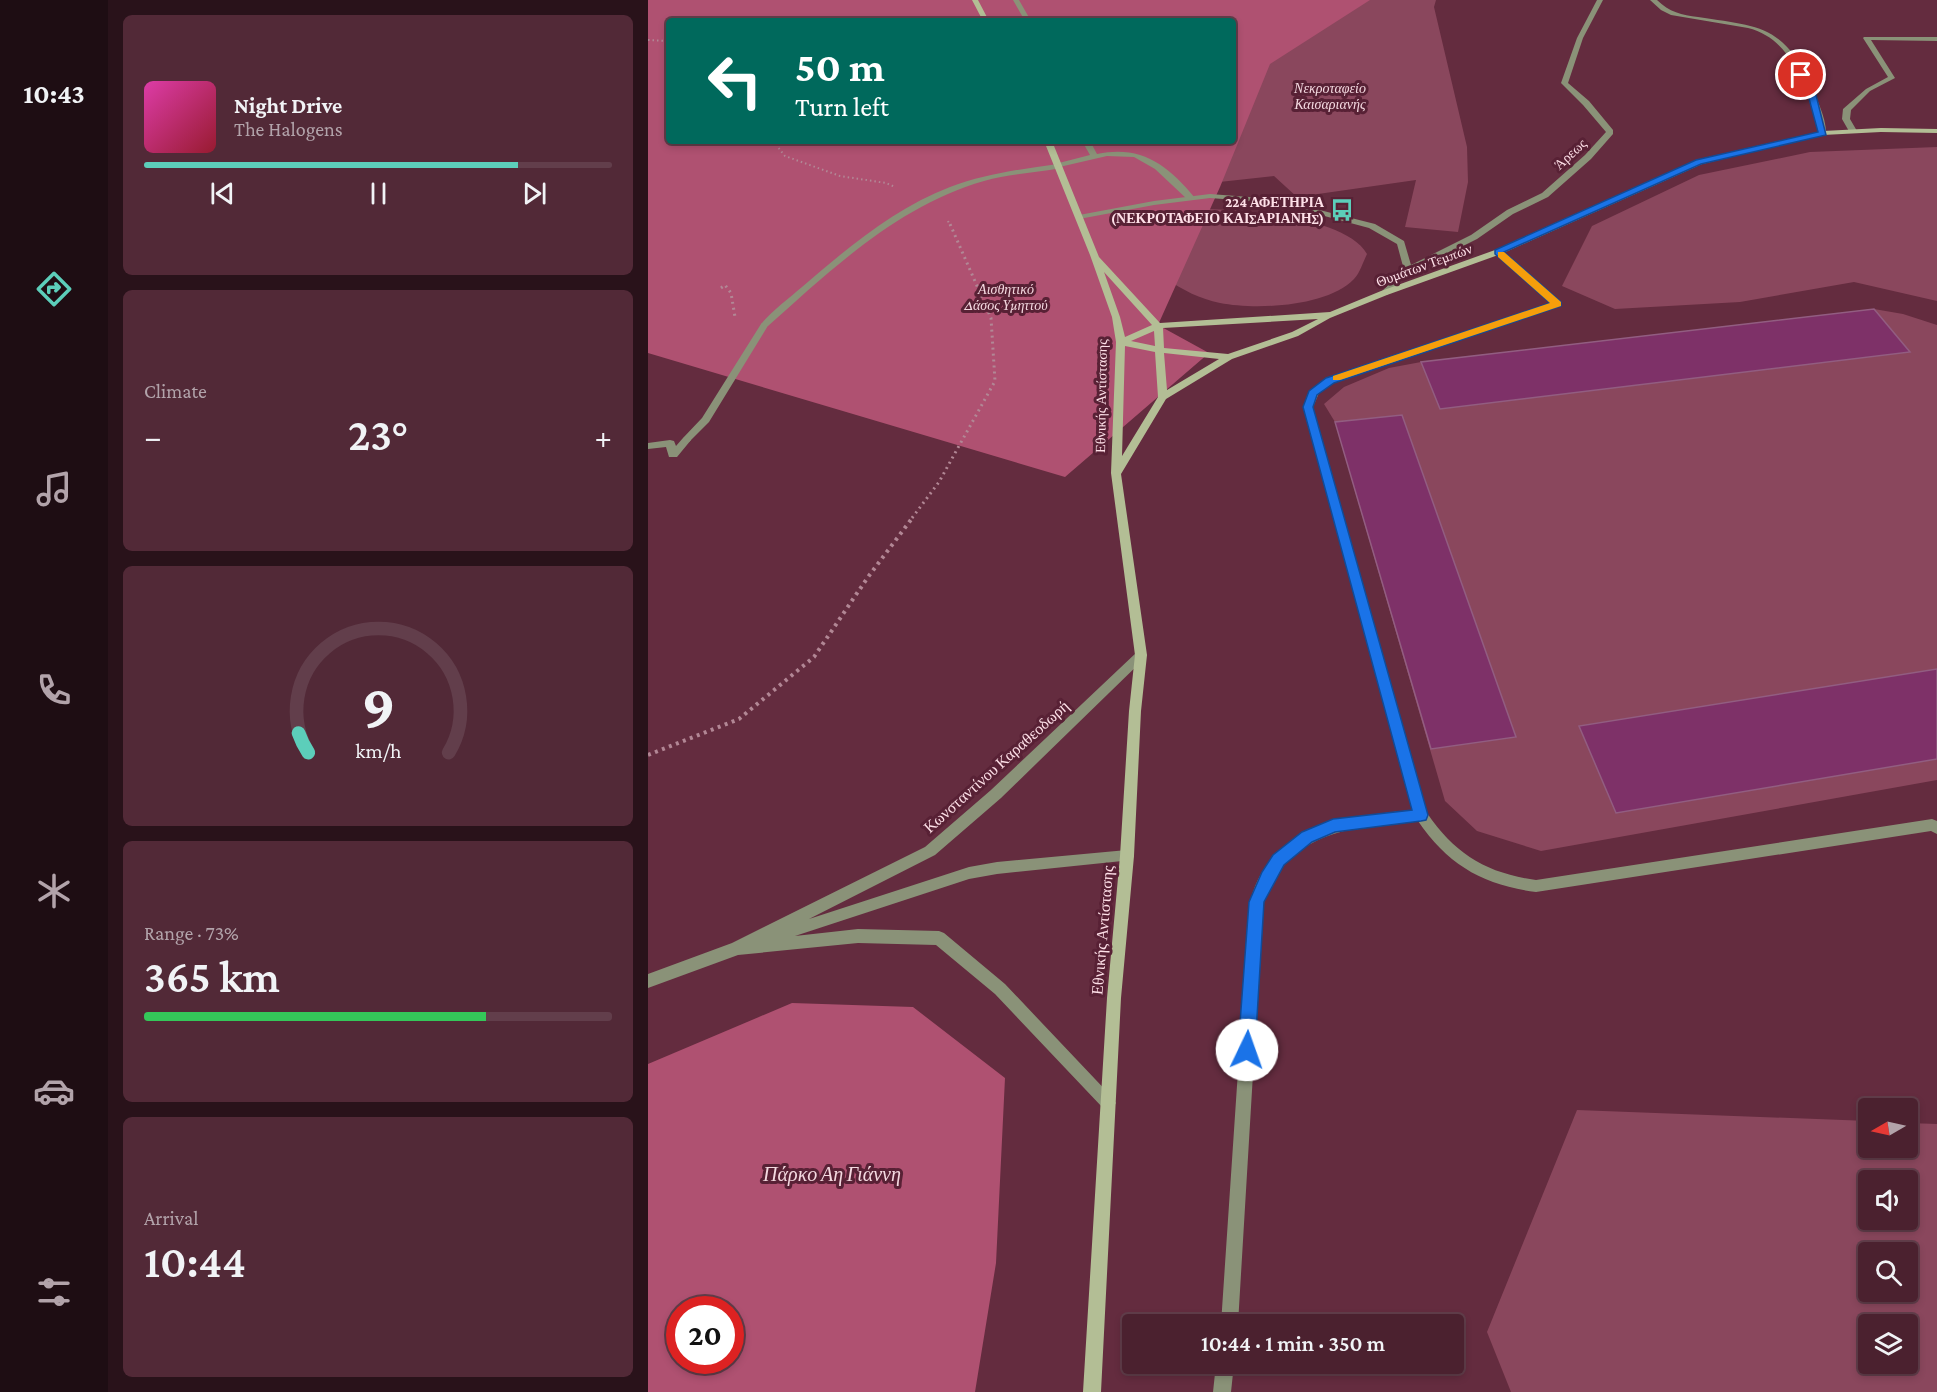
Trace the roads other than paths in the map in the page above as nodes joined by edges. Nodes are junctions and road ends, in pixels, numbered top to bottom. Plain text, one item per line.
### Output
1 (975, 0) edge
2 (1016, 0) edge
3 (1600, 0) edge
4 (1653, 0) edge
5 (984, 18) edge
6 (1026, 18) edge
7 (1937, 39) edge
8 (1852, 131) junction
9 (1937, 131) edge
10 (1823, 134) junction
11 (1049, 144) edge
12 (1088, 144) edge
13 (1095, 158) junction
14 (1058, 166) junction
15 (1191, 198) junction
16 (1079, 217) junction
17 (1498, 252) junction
18 (1094, 255) junction
19 (1408, 270) junction
20 (1384, 293) junction
21 (1332, 315) junction
22 (1158, 326) junction
23 (1121, 342) junction
24 (1160, 350) junction
25 (1229, 357) junction
26 (1163, 397) junction
27 (648, 446) edge
28 (1116, 473) junction
29 (1141, 656) junction
30 (1421, 815) junction
31 (1937, 828) edge
32 (1127, 856) junction
33 (733, 950) junction
34 (648, 981) edge
35 (1108, 1103) junction
36 (1230, 1314) edge
37 (1224, 1374) edge
38 (1092, 1392) edge
39 (1222, 1392) edge

1 - 5 main road
2 - 6 street
3 - 19 street, Άρεως
4 - 10 street
7 - 8 street
8 - 9 main road, Θυμάτων Τεμπών
8 - 10 main road, Θυμάτων Τεμπών
10 - 17 main road, Θυμάτων Τεμπών
11 - 14 main road, Εθνικής Αντίστασης
12 - 13 street
13 - 14 street
13 - 15 street
14 - 16 main road, Εθνικής Αντίστασης
14 - 27 street
15 - 16 street
15 - 19 street
16 - 18 main road, Εθνικής Αντίστασης
17 - 20 main road, Θυμάτων Τεμπών
17 - 30 street
18 - 22 main road
18 - 23 main road, Εθνικής Αντίστασης
19 - 20 street
20 - 21 main road, Θυμάτων Τεμπών
21 - 22 main road, Θυμάτων Τεμπών
21 - 25 main road
22 - 23 main road, Θυμάτων Τεμπών
22 - 24 main road
23 - 24 main road
23 - 28 main road, Εθνικής Αντίστασης
24 - 25 main road
24 - 26 main road
25 - 26 main road
26 - 28 main road, Εθνικής Αντίστασης
28 - 29 main road, Εθνικής Αντίστασης
29 - 32 main road, Εθνικής Αντίστασης
29 - 33 street, Κωνσταντίνου Καραθεοδωρή
30 - 31 street
30 - 36 street
32 - 33 street, Κωνσταντίνου Καραθεοδωρή
32 - 35 main road, Εθνικής Αντίστασης
33 - 34 street, Κωνσταντίνου Καραθεοδωρή
33 - 35 street, Κωνσταντίνου Καραθεοδωρή
35 - 38 main road, Εθνικής Αντίστασης
37 - 39 street

